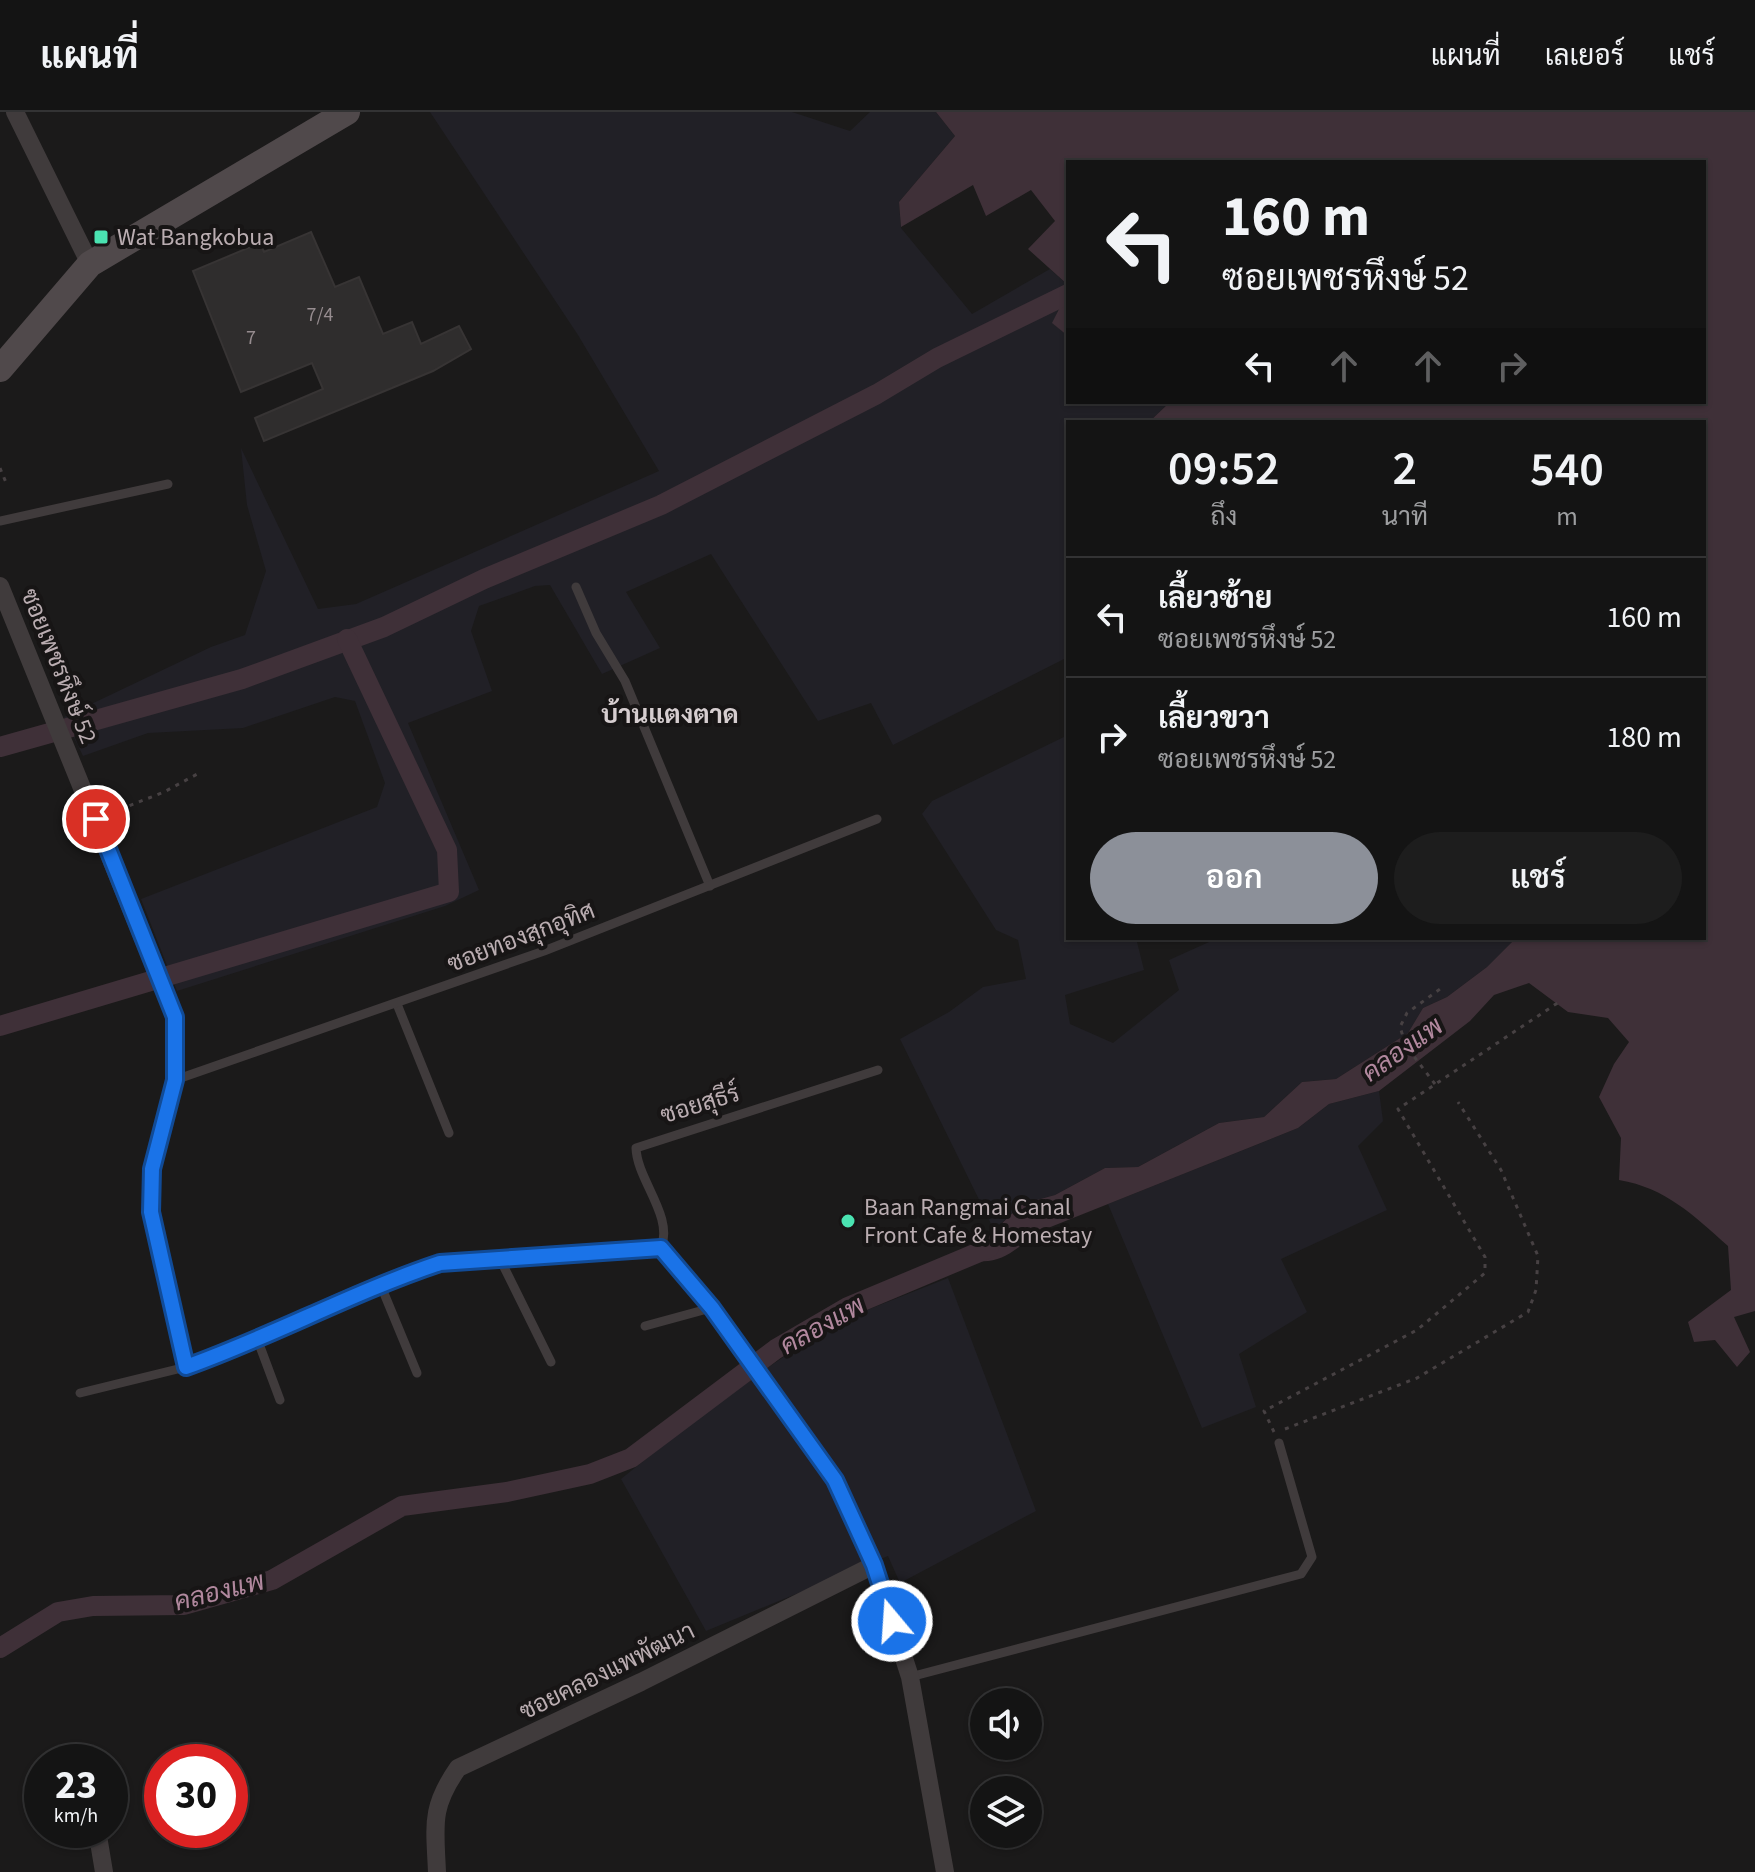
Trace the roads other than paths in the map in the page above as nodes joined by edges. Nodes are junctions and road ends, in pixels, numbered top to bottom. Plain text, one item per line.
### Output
1 (15, 112) edge
2 (347, 112) edge
3 (90, 264) junction
4 (0, 369) edge
5 (168, 484) dead end
6 (0, 521) edge
7 (0, 586) edge
8 (576, 587) dead end
9 (877, 819) dead end
10 (710, 886) junction
11 (397, 1004) junction
12 (878, 1070) dead end
13 (175, 1080) junction
14 (449, 1133) dead end
15 (661, 1248) junction
16 (501, 1261) junction
17 (381, 1286) junction
18 (712, 1308) junction
19 (645, 1326) dead end
20 (258, 1341) junction
21 (551, 1362) dead end
22 (186, 1367) junction
23 (417, 1373) dead end
24 (80, 1393) dead end
25 (280, 1400) dead end
26 (1279, 1443) road end
27 (874, 1565) junction
28 (910, 1677) junction
29 (100, 1848) edge
30 (104, 1872) edge
31 (437, 1872) edge
32 (945, 1872) edge

1 - 3 street
2 - 3 main road
3 - 4 main road
5 - 6 lane
7 - 13 street, ซอยเพชรหึงษ์ 52
8 - 10 lane
9 - 10 lane, ซอยทองสุกอุทิศ
10 - 11 lane, ซอยทองสุกอุทิศ
11 - 13 lane, ซอยทองสุกอุทิศ
11 - 14 lane
12 - 15 lane, ซอยสุธีร์
13 - 22 street, ซอยเพชรหึงษ์ 52
15 - 16 street
15 - 18 street
16 - 17 street
16 - 21 lane
17 - 20 street
17 - 23 lane
18 - 19 lane
18 - 27 street
20 - 22 street
20 - 25 lane
22 - 24 lane
26 - 28 lane
27 - 28 street
27 - 31 street, ซอยคลองแพพัฒนา
28 - 32 street
29 - 30 street

